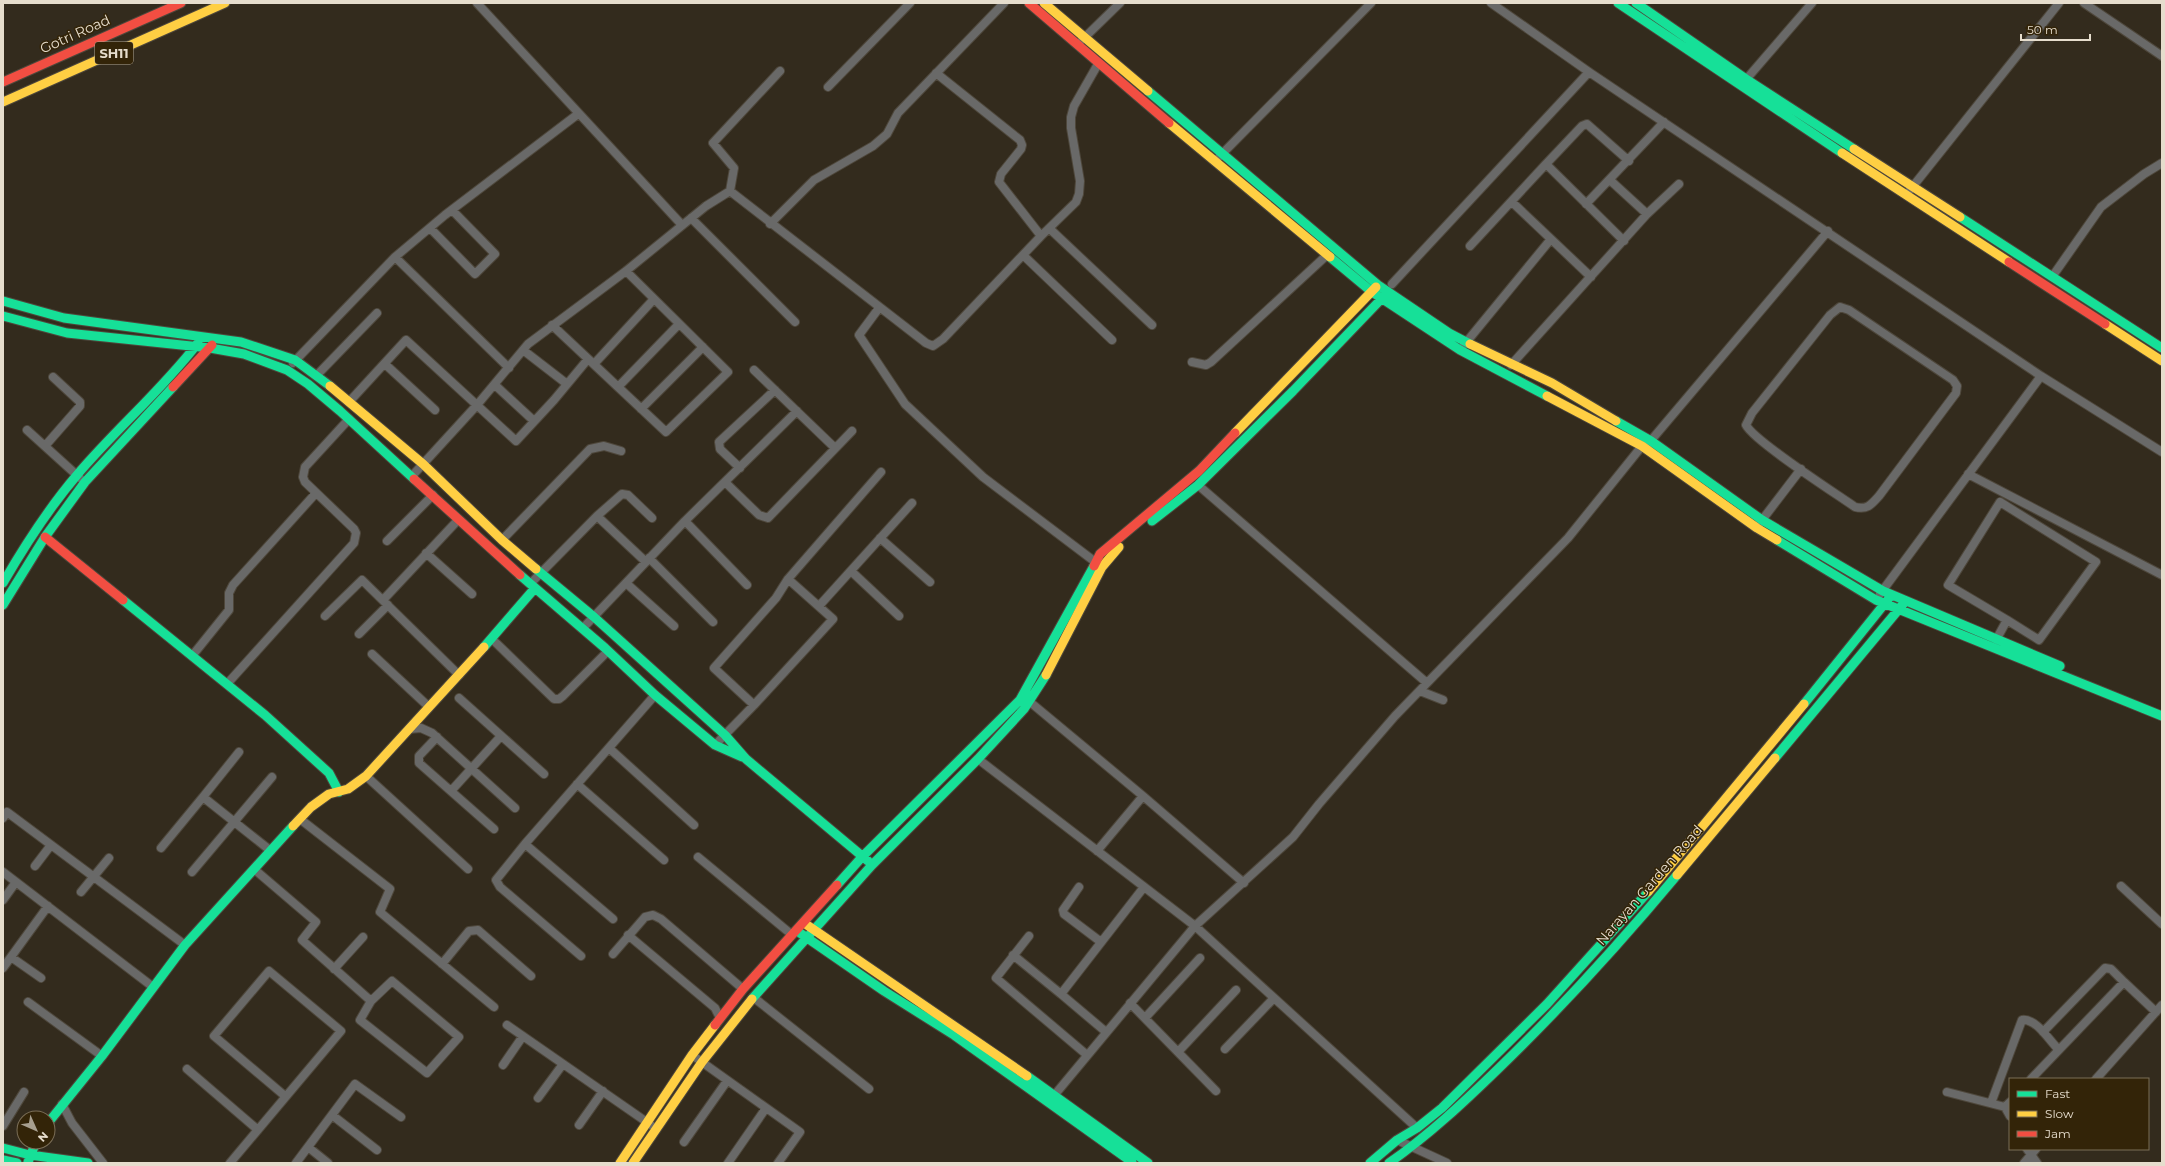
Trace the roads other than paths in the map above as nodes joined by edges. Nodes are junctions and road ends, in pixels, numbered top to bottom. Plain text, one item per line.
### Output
1 (181, 3) edge
2 (225, 3) edge
3 (477, 3) edge
4 (910, 3) edge
5 (1004, 3) edge
6 (1029, 3) edge
7 (1044, 3) edge
8 (1120, 3) edge
9 (1371, 3) edge
10 (1491, 3) edge
11 (1618, 3) edge
12 (1636, 3) edge
13 (1812, 3) edge
14 (2059, 3) edge
15 (2084, 3) edge
16 (1084, 37) junction
17 (1077, 46) junction
18 (2162, 56) edge
19 (1098, 64) junction
20 (780, 71) dead end
21 (1589, 72) junction
22 (936, 73) junction
23 (3, 82) edge
24 (1743, 83) junction
25 (828, 87) dead end
26 (3, 102) edge
27 (578, 114) junction
28 (1664, 122) junction
29 (1223, 154) junction
30 (1216, 161) junction
31 (1629, 161) junction
32 (2162, 163) edge
33 (1546, 164) junction
34 (1611, 181) junction
35 (1679, 184) dead end
36 (1912, 187) junction
37 (730, 191) junction
38 (1906, 196) junction
39 (1512, 202) junction
40 (1586, 204) junction
41 (452, 210) junction
42 (1647, 214) junction
43 (691, 218) junction
44 (682, 224) junction
45 (770, 224) junction
46 (430, 228) junction
47 (1050, 229) junction
48 (1828, 231) junction
49 (1041, 236) junction
50 (1551, 239) junction
51 (1624, 241) junction
52 (1470, 246) dead end
53 (1023, 254) junction
54 (1327, 255) junction
55 (394, 257) junction
56 (626, 271) junction
57 (1591, 277) junction
58 (2052, 277) junction
59 (1378, 285) junction
60 (1387, 291) junction
61 (1372, 292) junction
62 (654, 299) junction
63 (3, 301) edge
64 (879, 308) junction
65 (377, 313) dead end
66 (3, 316) edge
67 (795, 322) dead end
68 (679, 324) junction
69 (552, 325) junction
70 (1152, 325) dead end
71 (204, 335) junction
72 (218, 338) junction
73 (1112, 340) dead end
74 (1463, 346) junction
75 (195, 347) junction
76 (703, 347) junction
77 (210, 348) junction
78 (2162, 348) edge
79 (523, 350) junction
80 (295, 360) junction
81 (2162, 361) edge
82 (591, 362) junction
83 (1192, 362) dead end
84 (385, 364) junction
85 (1511, 365) junction
86 (509, 368) junction
87 (287, 370) junction
88 (754, 370) dead end
89 (316, 375) junction
90 (2041, 376) junction
91 (53, 377) dead end
92 (567, 384) junction
93 (495, 385) junction
94 (618, 387) junction
95 (775, 390) junction
96 (349, 402) junction
97 (478, 405) junction
98 (641, 409) junction
99 (435, 410) dead end
100 (797, 411) junction
101 (349, 420) junction
102 (534, 421) junction
103 (27, 430) dead end
104 (852, 431) dead end
105 (1646, 445) junction
106 (45, 446) junction
107 (835, 448) junction
108 (621, 451) dead end
109 (2162, 452) edge
110 (423, 464) junction
111 (740, 468) junction
112 (1801, 469) junction
113 (881, 472) dead end
114 (1968, 474) junction
115 (77, 475) junction
116 (412, 476) junction
117 (85, 482) junction
118 (726, 483) junction
119 (1198, 485) junction
120 (316, 493) junction
121 (433, 495) junction
122 (912, 503) dead end
123 (597, 516) junction
124 (652, 518) dead end
125 (458, 520) junction
126 (685, 521) junction
127 (1760, 524) junction
128 (45, 536) junction
129 (880, 538) junction
130 (502, 540) junction
131 (387, 541) dead end
132 (426, 553) junction
133 (647, 560) junction
134 (1098, 564) junction
135 (851, 571) junction
136 (541, 572) junction
137 (2162, 575) edge
138 (788, 579) junction
139 (930, 582) dead end
140 (3, 583) edge
141 (626, 583) junction
142 (533, 585) junction
143 (747, 585) dead end
144 (1883, 591) junction
145 (472, 594) dead end
146 (1892, 595) junction
147 (1876, 600) junction
148 (1905, 601) junction
149 (385, 602) junction
150 (1886, 604) junction
151 (3, 605) edge
152 (819, 606) junction
153 (1900, 610) junction
154 (325, 616) dead end
155 (899, 616) dead end
156 (594, 617) junction
157 (2007, 620) junction
158 (713, 622) dead end
159 (674, 626) dead end
160 (583, 628) junction
161 (358, 634) dead end
162 (492, 640) junction
163 (1996, 640) junction
164 (608, 651) junction
165 (372, 654) dead end
166 (192, 656) junction
167 (459, 675) junction
168 (1427, 683) junction
169 (227, 684) junction
170 (1420, 691) junction
171 (655, 695) junction
172 (459, 698) dead end
173 (1443, 700) dead end
174 (1030, 702) junction
175 (754, 705) junction
176 (429, 707) junction
177 (2162, 707) edge
178 (2162, 716) edge
179 (409, 729) junction
180 (725, 735) junction
181 (500, 736) junction
182 (437, 737) junction
183 (715, 745) junction
184 (609, 748) junction
185 (239, 752) dead end
186 (746, 759) junction
187 (978, 759) junction
188 (471, 769) junction
189 (544, 774) dead end
190 (366, 776) junction
191 (272, 777) dead end
192 (577, 784) junction
193 (451, 791) junction
194 (339, 792) junction
195 (1143, 796) junction
196 (203, 797) junction
197 (515, 808) dead end
198 (3, 818) edge
199 (300, 819) junction
200 (235, 822) junction
201 (694, 825) dead end
202 (494, 829) dead end
203 (525, 844) junction
204 (51, 845) junction
205 (161, 848) dead end
206 (271, 851) junction
207 (1097, 851) junction
208 (698, 857) dead end
209 (862, 857) junction
210 (109, 858) dead end
211 (664, 860) dead end
212 (872, 865) junction
213 (35, 866) dead end
214 (254, 869) junction
215 (468, 869) dead end
216 (3, 872) edge
217 (192, 872) dead end
218 (94, 877) junction
219 (16, 882) junction
220 (1244, 883) junction
221 (2120, 886) dead end
222 (1079, 887) dead end
223 (1144, 887) junction
224 (81, 892) dead end
225 (3, 900) edge
226 (48, 906) junction
227 (613, 919) dead end
228 (803, 922) junction
229 (2162, 924) edge
230 (1195, 926) junction
231 (813, 929) junction
232 (793, 931) junction
233 (628, 935) junction
234 (363, 936) dead end
235 (1029, 936) dead end
236 (806, 938) junction
237 (1101, 942) junction
238 (185, 945) junction
239 (613, 954) dead end
240 (1013, 955) junction
241 (581, 956) dead end
242 (11, 957) junction
243 (1200, 958) dead end
244 (442, 964) junction
245 (3, 968) edge
246 (334, 969) junction
247 (531, 976) dead end
248 (41, 978) dead end
249 (2124, 982) junction
250 (154, 987) junction
251 (743, 989) junction
252 (1236, 990) dead end
253 (1061, 994) junction
254 (753, 997) junction
255 (1274, 998) junction
256 (371, 1001) junction
257 (28, 1002) dead end
258 (1130, 1003) junction
259 (2162, 1005) edge
260 (494, 1007) dead end
261 (2156, 1012) junction
262 (720, 1018) junction
263 (1145, 1018) junction
264 (508, 1025) dead end
265 (1106, 1032) junction
266 (2043, 1032) junction
267 (523, 1036) junction
268 (1225, 1049) dead end
269 (2058, 1049) junction
270 (1178, 1052) junction
271 (692, 1055) junction
272 (1086, 1055) junction
273 (102, 1056) junction
274 (702, 1062) junction
275 (563, 1064) junction
276 (503, 1065) dead end
277 (187, 1069) dead end
278 (2032, 1078) edge
279 (2097, 1078) edge
280 (727, 1080) junction
281 (869, 1089) dead end
282 (603, 1091) junction
283 (1216, 1091) dead end
284 (24, 1092) dead end
285 (1947, 1092) dead end
286 (285, 1096) junction
287 (538, 1098) dead end
288 (1051, 1099) junction
289 (65, 1101) junction
290 (1991, 1103) junction
291 (2008, 1105) edge
292 (766, 1108) junction
293 (56, 1113) edge
294 (332, 1115) junction
295 (401, 1117) dead end
296 (647, 1122) junction
297 (578, 1125) dead end
298 (3, 1126) edge
299 (656, 1128) junction
300 (1418, 1128) junction
301 (258, 1130) junction
302 (1397, 1140) junction
303 (684, 1142) dead end
304 (308, 1147) junction
305 (1412, 1147) junction
306 (3, 1148) edge
307 (377, 1150) dead end
308 (2031, 1151) edge
309 (29, 1159) edge
310 (3, 1160) edge
311 (17, 1163) edge
312 (88, 1163) edge
313 (103, 1163) edge
314 (230, 1163) edge
315 (296, 1163) edge
316 (328, 1163) edge
317 (620, 1163) edge
318 (633, 1163) edge
319 (728, 1163) edge
320 (778, 1163) edge
321 (1133, 1163) edge
322 (1148, 1163) edge
323 (1370, 1163) edge
324 (1388, 1163) edge
325 (1447, 1163) edge
326 (2024, 1163) edge
327 (2037, 1163) edge

1 - 23 street, Gotri Road / SH11
2 - 26 street, SH11
3 - 27 street
4 - 25 street
5 - 22 street
6 - 17 street
7 - 16 street
8 - 16 street
9 - 29 street
10 - 21 street
11 - 24 street
12 - 24 street
13 - 24 street
14 - 36 street
15 - 18 street
16 - 17 street
16 - 29 street
17 - 19 street
19 - 30 street
19 - 47 street
20 - 37 street
21 - 28 street
21 - 60 street
22 - 45 street
22 - 49 street
24 - 36 street
24 - 38 street
27 - 41 street
27 - 44 street
28 - 31 street
28 - 48 street
29 - 30 street
29 - 59 street
30 - 54 street
31 - 33 street
31 - 34 street
32 - 58 street
33 - 39 street
33 - 40 street
34 - 40 street
34 - 42 street
35 - 42 street
36 - 38 street
36 - 58 street
37 - 43 street
37 - 45 street
38 - 81 street
39 - 50 street
39 - 52 street
40 - 51 street
41 - 46 street
41 - 46 street
42 - 51 street
43 - 44 street
43 - 67 street
44 - 56 street
45 - 64 street
46 - 55 street
47 - 49 street
47 - 70 street
48 - 90 street
48 - 105 street
49 - 53 street
50 - 57 street
50 - 74 street
51 - 57 street
53 - 64 street
53 - 73 street
54 - 61 street
54 - 83 street
55 - 80 street
55 - 86 street
56 - 62 street
56 - 69 street
57 - 85 street
58 - 78 street
59 - 60 street
59 - 61 street
60 - 61 street
60 - 74 street
60 - 119 street
61 - 134 street
62 - 68 street
62 - 82 street
63 - 71 street
64 - 134 street
65 - 89 street
66 - 75 street
68 - 76 street
68 - 94 street
69 - 79 street
69 - 82 street
71 - 72 street
71 - 75 street
72 - 77 street
72 - 80 street
74 - 85 street
74 - 105 street
75 - 77 street
75 - 115 street
76 - 98 street
76 - 98 street
77 - 87 street
77 - 117 street
79 - 86 street
79 - 92 street
80 - 87 street
80 - 89 street
82 - 92 street
82 - 94 street
84 - 96 street
84 - 97 street
84 - 99 street
85 - 105 street
86 - 93 street
87 - 101 street
88 - 95 street
89 - 96 street
90 - 109 street
90 - 114 street
91 - 106 street
92 - 102 street
93 - 97 street
93 - 102 street
94 - 98 street
95 - 100 street
95 - 111 street
96 - 110 street
97 - 102 street
97 - 110 street
100 - 107 street
100 - 111 street
101 - 116 street
101 - 120 street
103 - 106 street
104 - 107 street
105 - 127 street
105 - 168 street
106 - 115 street
107 - 118 street
108 - 130 street
110 - 116 street
110 - 130 street
111 - 118 street
112 - 112 street
112 - 127 street
113 - 138 street
114 - 137 street
114 - 144 street
115 - 117 street
115 - 140 street
116 - 121 street
117 - 128 street
118 - 126 street
119 - 134 street
119 - 168 street
120 - 166 street
120 - 169 street
121 - 125 street
121 - 131 street
122 - 129 street
123 - 124 street
123 - 133 street
123 - 136 street
125 - 132 street
125 - 142 street
126 - 133 street
126 - 143 street
127 - 144 street
127 - 147 street
128 - 151 street
128 - 166 street
129 - 135 street
129 - 139 street
130 - 136 street
132 - 145 street
132 - 149 street
133 - 141 street
133 - 158 street
134 - 174 street
134 - 209 street
135 - 152 street
135 - 155 street
136 - 142 street
136 - 156 street
138 - 152 street
138 - 175 street
141 - 156 street
141 - 159 street
142 - 160 street
142 - 162 street
144 - 146 street
144 - 147 street
146 - 148 street
146 - 150 street
147 - 150 street
148 - 153 street, Narayan Garden Road
148 - 163 street
149 - 154 street
149 - 161 street
149 - 167 street
150 - 153 street
150 - 300 street
152 - 175 street
153 - 178 street
153 - 305 street, Narayan Garden Road
156 - 160 street
156 - 180 street
157 - 157 street
157 - 163 street
160 - 164 street
162 - 164 street
162 - 167 street
163 - 177 street
164 - 171 street
165 - 176 street
166 - 169 street
167 - 176 street
168 - 170 street
169 - 194 street
170 - 173 street
170 - 220 street
171 - 183 street
171 - 184 street
172 - 181 street
174 - 187 street
174 - 195 street
175 - 180 street
176 - 179 street
179 - 182 street
179 - 190 street
180 - 183 street
180 - 186 street
181 - 188 street
181 - 189 street
182 - 188 street
182 - 193 street
183 - 186 street
184 - 192 street
184 - 201 street
185 - 196 street
186 - 209 street
187 - 207 street
187 - 212 street
188 - 193 street
188 - 197 street
190 - 194 street
190 - 215 street
191 - 200 street
192 - 203 street
192 - 211 street
193 - 202 street
194 - 199 street
195 - 207 street
195 - 220 street
196 - 200 street
196 - 205 street
198 - 204 street
199 - 206 street
199 - 244 street
200 - 206 street
200 - 217 street
203 - 227 street
203 - 241 street
204 - 213 street
204 - 218 street
206 - 214 street
207 - 223 street
208 - 232 street
209 - 212 street
209 - 228 street
210 - 218 street
212 - 231 street
214 - 238 street
214 - 246 street
216 - 219 street
218 - 224 street
218 - 238 street
219 - 225 street
219 - 226 street
220 - 230 street
221 - 229 street
222 - 237 street
223 - 230 street
223 - 237 street
226 - 242 street
226 - 250 street
228 - 231 street
228 - 232 street
230 - 255 street
230 - 258 street
231 - 236 street
231 - 288 street
232 - 236 street
232 - 251 street
233 - 239 street
233 - 251 street
233 - 262 street
234 - 246 street
235 - 240 street
236 - 254 street
236 - 288 street
237 - 253 street
238 - 250 street
240 - 253 street
240 - 272 street
242 - 245 street
242 - 248 street
243 - 263 street
244 - 247 street
244 - 260 street
246 - 256 street
249 - 261 street
249 - 266 street
249 - 269 street
250 - 273 street
251 - 262 street
252 - 270 street
253 - 265 street
254 - 274 street
254 - 281 street
255 - 268 street
255 - 300 street
256 - 256 street
257 - 273 street
258 - 263 street
258 - 265 street
259 - 261 street
261 - 279 street
262 - 271 street
263 - 270 street
264 - 267 street
265 - 272 street
266 - 269 street
266 - 290 street
267 - 275 street
267 - 276 street
269 - 278 street
270 - 283 street
271 - 274 street
271 - 296 street
272 - 288 street
273 - 289 street
274 - 280 street
274 - 299 street
275 - 282 street
275 - 287 street
277 - 301 street
280 - 292 street
280 - 303 street
282 - 296 street
282 - 297 street
284 - 298 street
285 - 290 street
286 - 286 street
286 - 301 street
288 - 321 street
288 - 322 street
289 - 293 street
289 - 313 street
290 - 291 street
292 - 319 street
292 - 320 street
294 - 295 street
294 - 304 street
294 - 307 street
296 - 299 street
296 - 317 street
299 - 318 street
300 - 302 street
301 - 314 street
302 - 305 street
302 - 323 street
304 - 315 street
304 - 316 street
305 - 324 street, Narayan Garden Road
305 - 325 street
306 - 309 street
308 - 326 street
308 - 327 street
309 - 312 street
310 - 311 street

